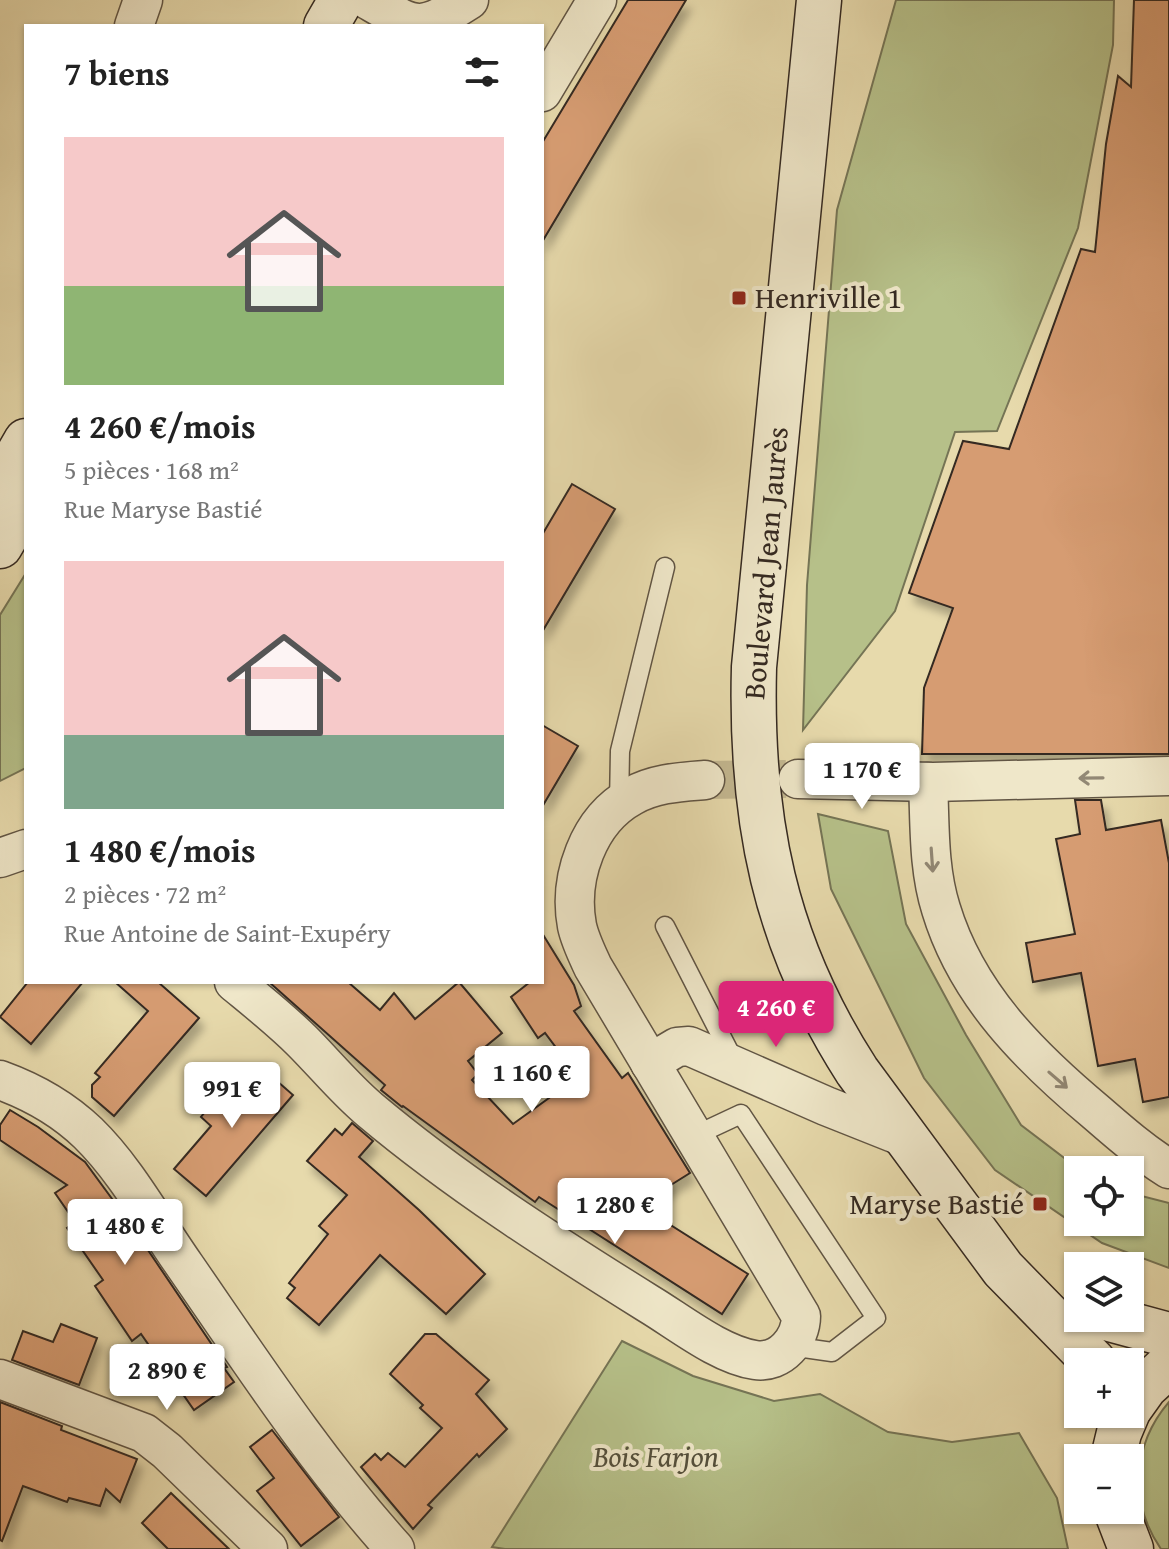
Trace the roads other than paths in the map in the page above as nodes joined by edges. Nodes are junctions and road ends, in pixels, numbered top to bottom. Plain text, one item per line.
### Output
1 (143, 0) edge
2 (341, 0) edge
3 (368, 0) edge
4 (469, 0) edge
5 (597, 0) edge
6 (819, 0) edge
7 (135, 24) edge
8 (327, 24) edge
9 (544, 89) edge
10 (24, 442) edge
11 (24, 444) edge
12 (0, 469) edge
13 (0, 486) edge
14 (24, 505) edge
15 (0, 546) edge
16 (665, 567) dead end
17 (1169, 776) edge
18 (798, 779) tunnel mouth
19 (705, 780) tunnel mouth
20 (928, 782) junction
21 (619, 805) junction
22 (24, 850) edge
23 (0, 858) edge
24 (665, 926) dead end
25 (236, 984) edge
26 (650, 1063) junction
27 (736, 1065) junction
28 (0, 1080) edge
29 (694, 1136) junction
30 (909, 1139) junction
31 (1169, 1169) edge
32 (1064, 1291) edge
33 (1144, 1328) edge
34 (1169, 1335) edge
35 (790, 1346) junction
36 (1080, 1348) edge
37 (1169, 1365) edge
38 (0, 1379) edge
39 (1144, 1389) edge
40 (1121, 1524) edge
41 (268, 1549) edge
42 (395, 1549) edge
43 (1131, 1549) edge

1 - 7 street
2 - 8 main road
3 - 4 street
5 - 9 street
6 - 30 main road, Boulevard Jean Jaurès
10 - 12 main road
11 - 13 main road
14 - 15 main road
16 - 21 lane
17 -> 20 street
18 - 20 street
19 - 21 street
20 -> 31 street
21 - 26 street
22 - 23 street
24 - 27 lane
25 - 35 street
26 - 27 street
26 - 29 street
27 - 30 street
28 - 42 street
29 - 35 street
29 - 35 lane
30 - 32 main road, Boulevard Jean Jaurès
30 - 36 main road, Boulevard Jean Jaurès
33 - 34 main road
37 - 39 main road
38 - 41 street
40 - 43 main road

